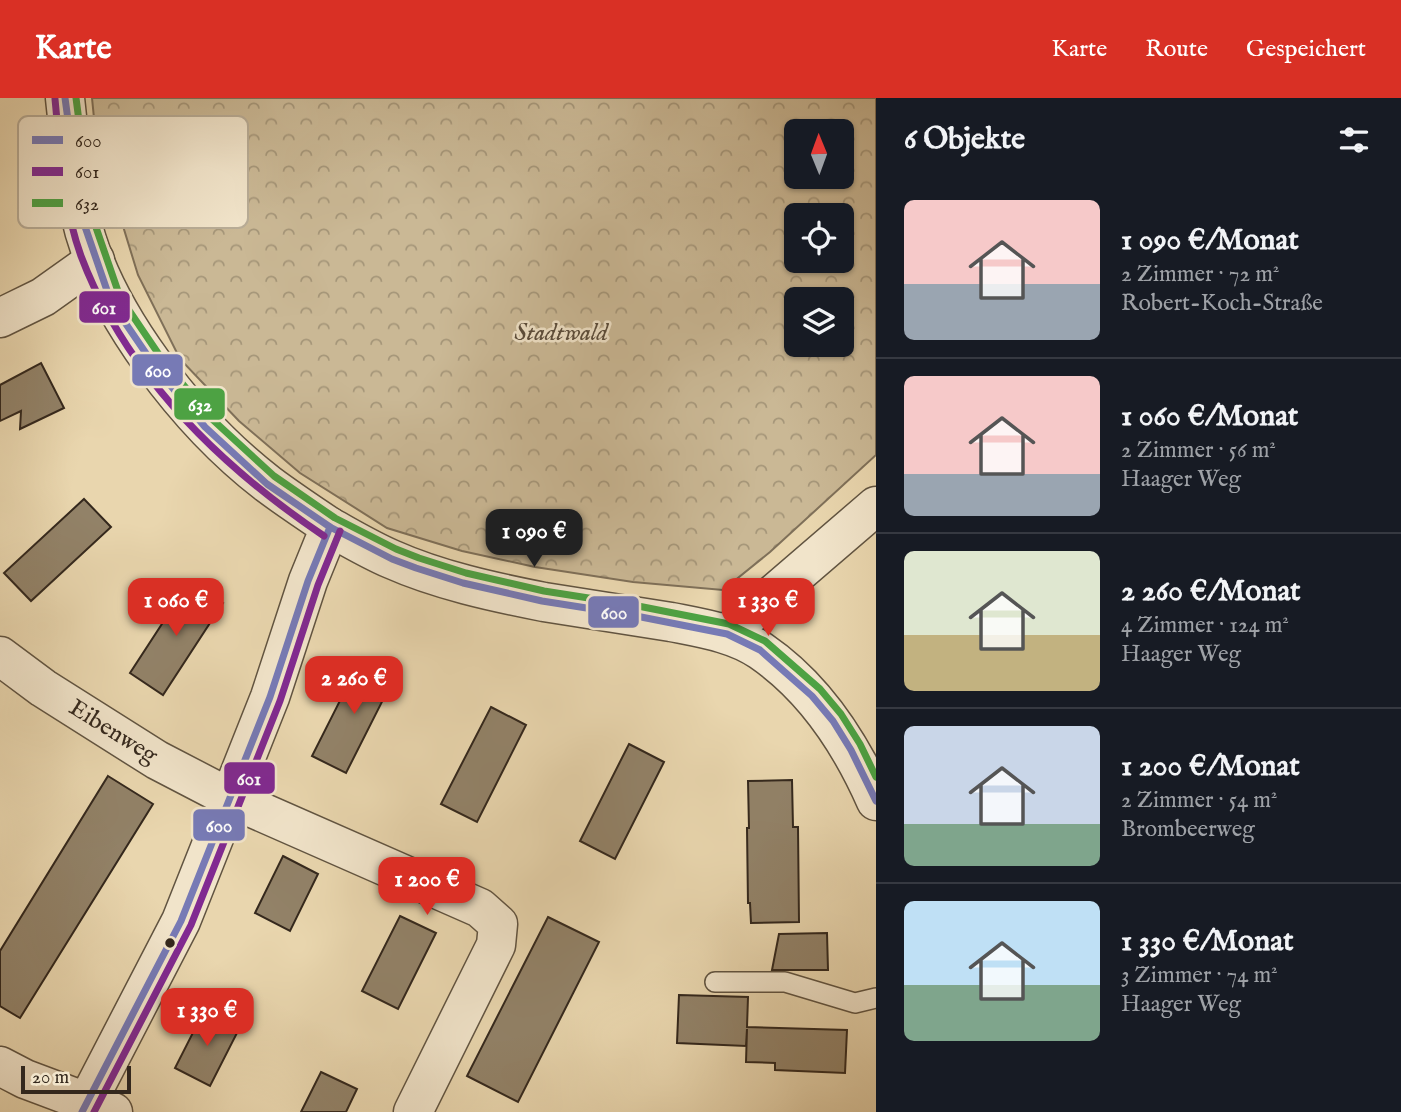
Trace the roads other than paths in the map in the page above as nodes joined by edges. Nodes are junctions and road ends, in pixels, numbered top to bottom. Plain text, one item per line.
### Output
1 (65, 98) edge
2 (67, 116) edge
3 (85, 228) edge
4 (95, 260) junction
5 (0, 318) edge
6 (876, 506) edge
7 (330, 527) junction
8 (727, 634) junction
9 (0, 656) edge
10 (873, 789) edge
11 (232, 799) junction
12 (715, 982) dead end
13 (876, 998) edge
14 (0, 1066) edge
15 (94, 1109) edge
16 (413, 1112) edge

1 - 2 street
3 - 4 street
4 - 5 street
4 - 7 street
6 - 8 street
7 - 8 street
7 - 11 street
8 - 10 street
9 - 11 street, Eibenweg
11 - 15 street
11 - 16 street, Eibenweg
12 - 13 lane
14 - 15 street

